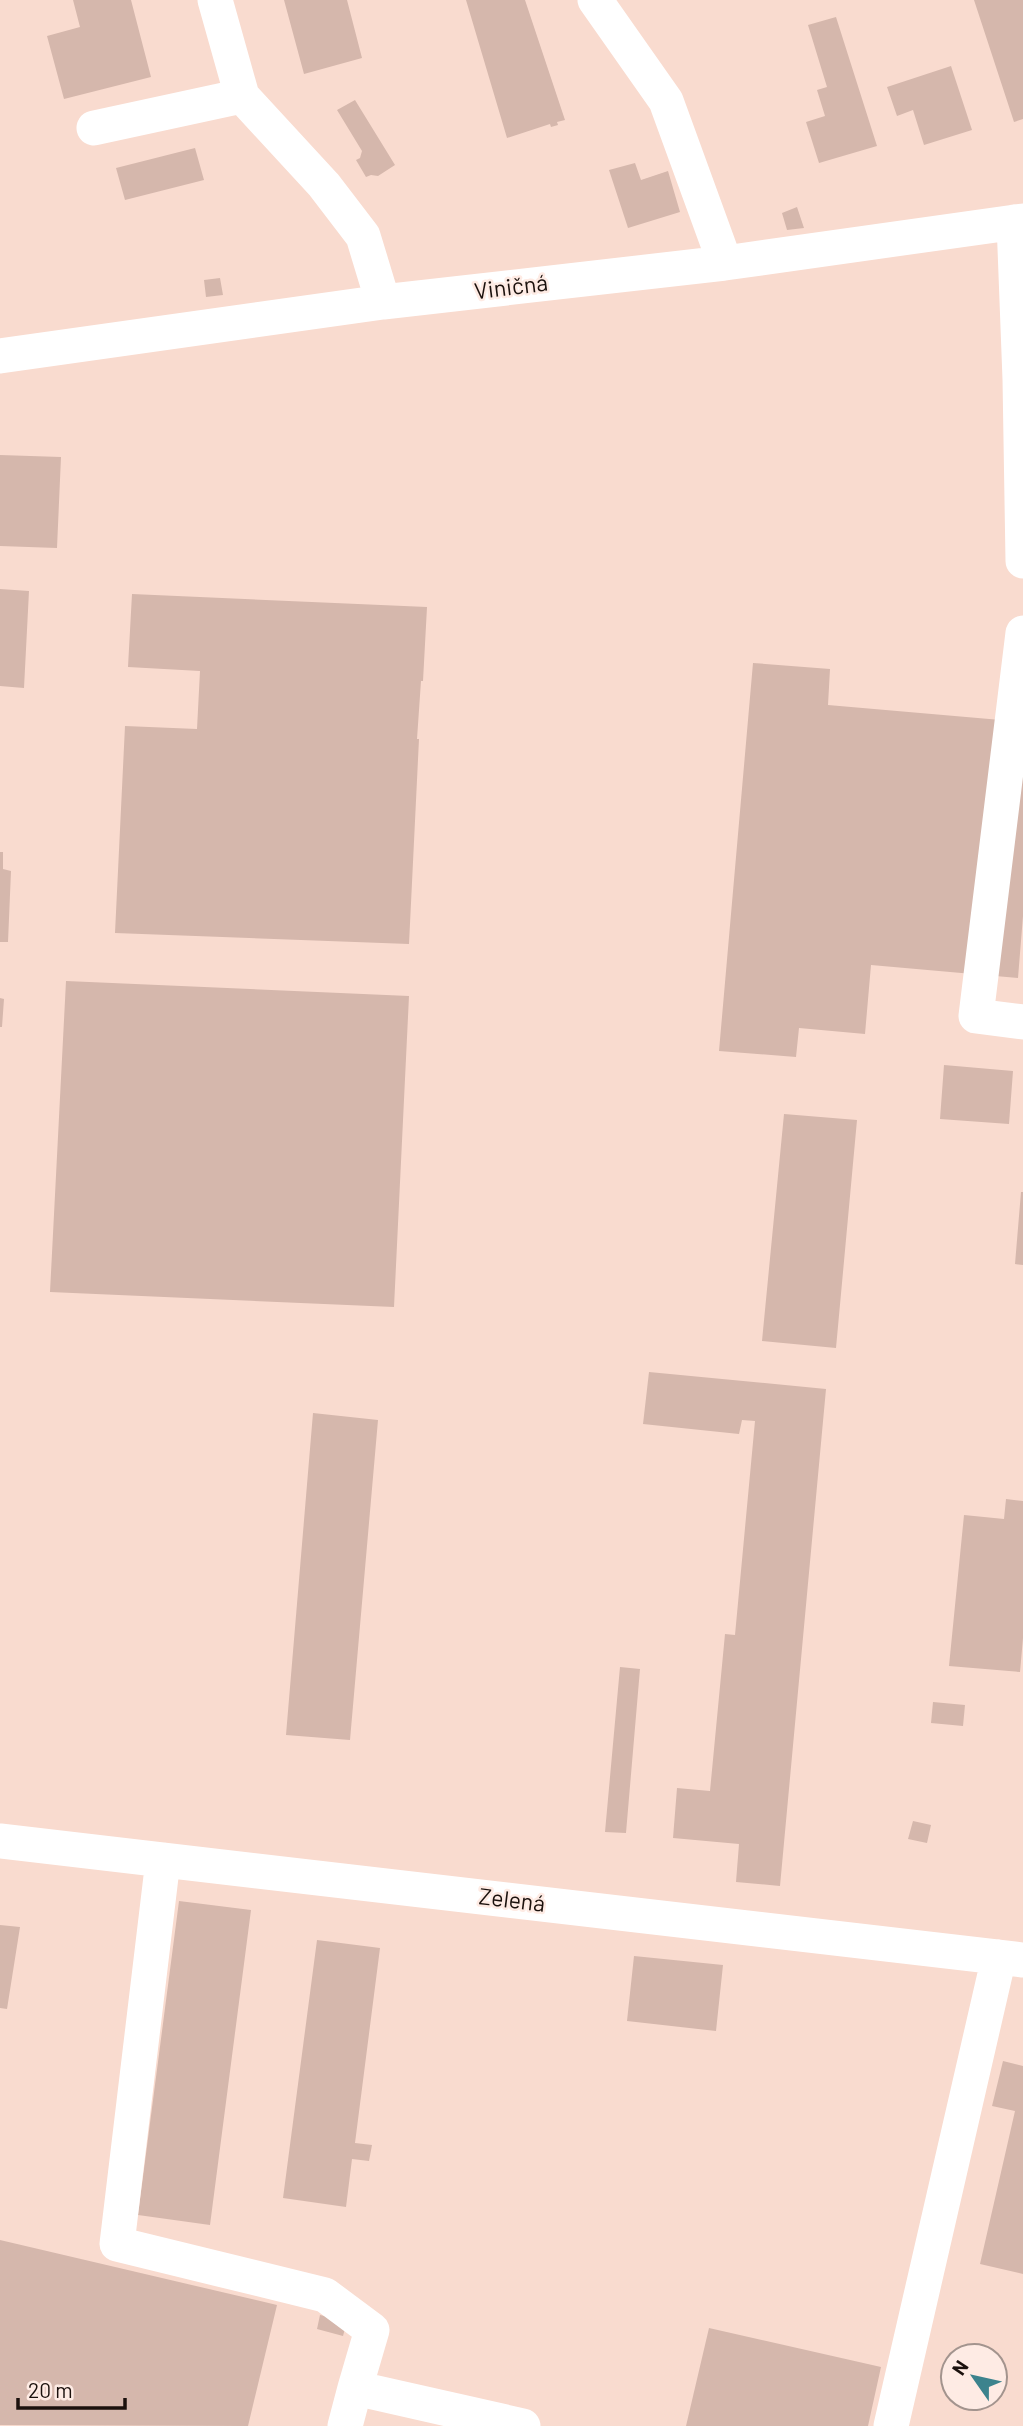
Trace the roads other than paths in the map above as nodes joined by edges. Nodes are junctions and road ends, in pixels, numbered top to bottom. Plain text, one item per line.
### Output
1 (215, 0) edge
2 (595, 0) edge
3 (242, 96) junction
4 (94, 128) dead end
5 (1019, 221) edge
6 (725, 263) junction
7 (383, 302) junction
8 (0, 356) edge
9 (1023, 561) edge
10 (1023, 633) edge
11 (1023, 1021) edge
12 (0, 1841) edge
13 (163, 1860) junction
14 (1011, 1959) edge
15 (355, 2388) junction
16 (345, 2426) edge
17 (523, 2426) edge
18 (891, 2426) edge

1 - 3 street
2 - 6 street
3 - 4 street
3 - 7 street
5 - 6 street, Viničná
5 - 9 street
6 - 7 street, Viničná
7 - 8 street, Viničná
10 - 11 street
12 - 13 street, Zelená
13 - 14 street, Zelená
13 - 15 street
14 - 18 street
15 - 16 street
15 - 17 street

